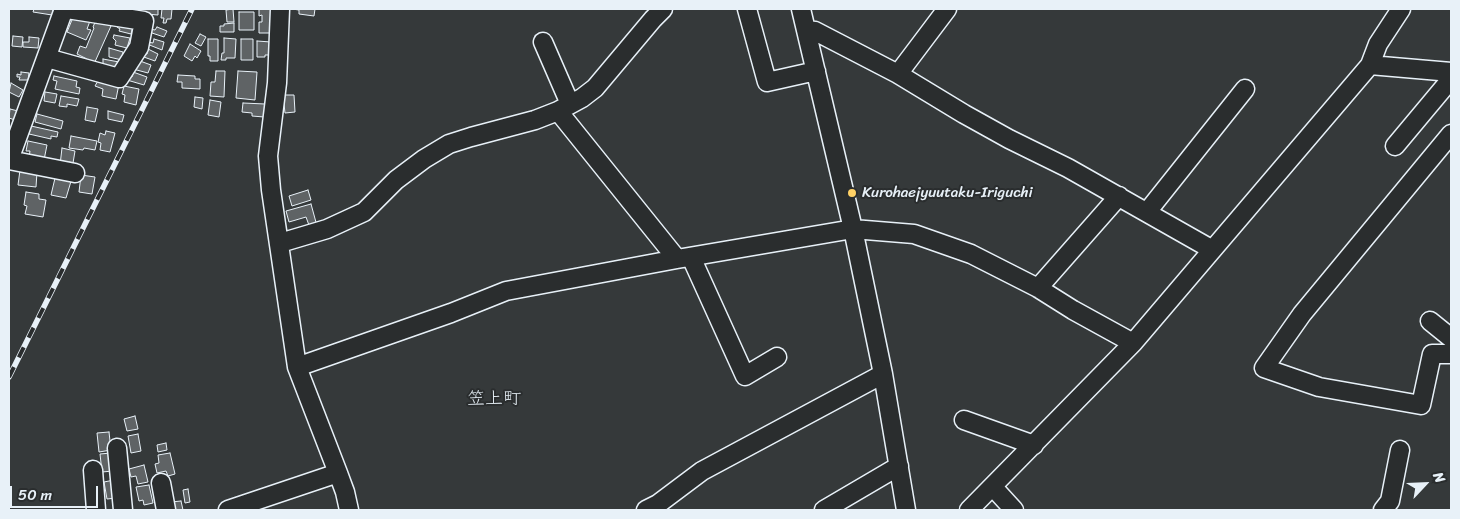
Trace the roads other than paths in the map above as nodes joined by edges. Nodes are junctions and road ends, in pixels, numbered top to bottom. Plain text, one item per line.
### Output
1 (65, 9) edge
2 (280, 9) edge
3 (663, 9) edge
4 (748, 9) edge
5 (801, 9) edge
6 (947, 9) edge
7 (1401, 9) edge
8 (806, 30) junction
9 (543, 42) dead end
10 (47, 58) junction
11 (1370, 65) junction
12 (816, 71) junction
13 (1451, 72) edge
14 (898, 74) junction
15 (1451, 79) edge
16 (1245, 90) dead end
17 (564, 107) junction
18 (1451, 134) edge
19 (1395, 146) dead end
20 (9, 160) edge
21 (75, 173) dead end
22 (1120, 196) junction
23 (1147, 212) junction
24 (853, 229) junction
25 (280, 243) junction
26 (1211, 249) junction
27 (684, 258) junction
28 (1038, 288) junction
29 (1430, 321) dead end
30 (1451, 338) edge
31 (1133, 343) junction
32 (1451, 354) edge
33 (777, 357) dead end
34 (297, 367) junction
35 (882, 374) junction
36 (964, 420) dead end
37 (1034, 445) junction
38 (117, 448) dead end
39 (1400, 450) dead end
40 (898, 466) junction
41 (93, 470) dead end
42 (338, 473) junction
43 (161, 483) dead end
44 (993, 487) junction
45 (96, 510) edge
46 (123, 510) edge
47 (166, 510) edge
48 (228, 510) edge
49 (349, 510) edge
50 (646, 510) edge
51 (824, 510) edge
52 (906, 510) edge
53 (969, 510) edge
54 (1014, 510) edge
55 (1382, 510) edge

1 - 10 street
1 - 10 street
2 - 25 street
3 - 17 street
4 - 12 street
5 - 8 street
6 - 14 street
7 - 11 street
8 - 12 street
8 - 14 street
9 - 17 street
10 - 20 street
11 - 13 street
11 - 26 street
12 - 24 street
14 - 22 street
15 - 19 street
16 - 23 street
17 - 25 street
17 - 27 street
18 - 32 street
20 - 21 street
22 - 23 street
22 - 28 street
23 - 26 street
24 - 27 street
24 - 28 street
24 - 35 street
25 - 34 street
26 - 31 street
27 - 33 street
27 - 34 street
28 - 31 street
29 - 30 street
31 - 37 street
34 - 42 street
35 - 40 street
35 - 50 street
36 - 37 street
37 - 44 street
38 - 46 street
39 - 55 street
40 - 51 street
40 - 52 street
41 - 45 street
42 - 48 street
42 - 49 street
43 - 47 street
44 - 53 street
44 - 54 street

